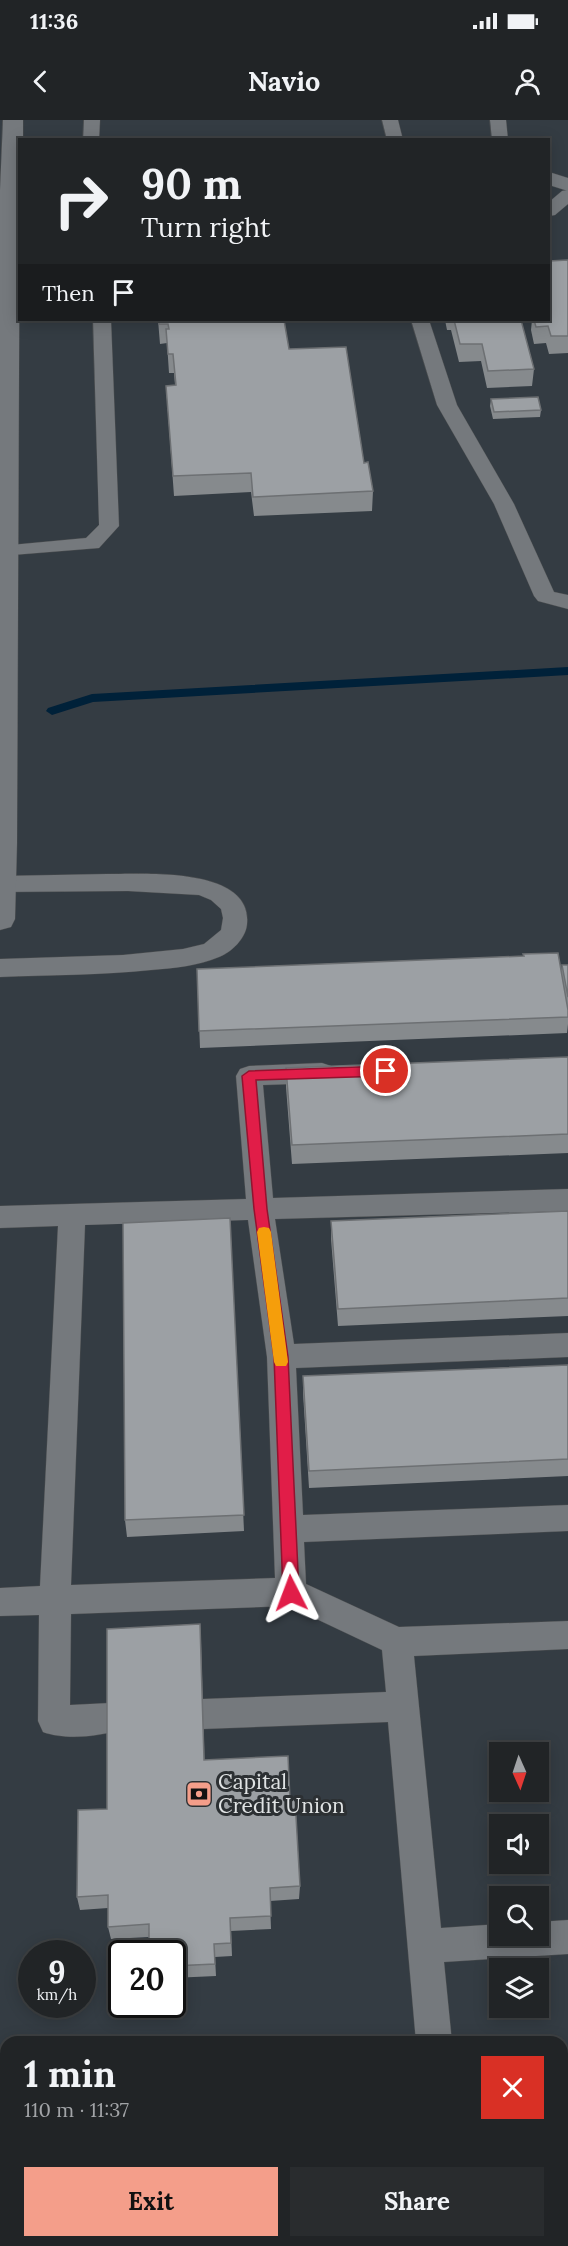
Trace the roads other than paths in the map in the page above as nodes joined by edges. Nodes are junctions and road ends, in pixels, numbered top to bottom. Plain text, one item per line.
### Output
1 (13, 120) edge
2 (92, 120) edge
3 (390, 120) edge
4 (498, 120) edge
5 (91, 138) edge
6 (394, 138) edge
7 (500, 138) edge
8 (11, 171) edge
9 (550, 178) edge
10 (568, 185) edge
11 (568, 195) edge
12 (550, 211) edge
13 (550, 213) edge
14 (568, 222) edge
15 (102, 321) edge
16 (420, 321) edge
17 (3, 325) edge
18 (3, 494) edge
19 (5, 551) junction
20 (568, 602) edge
21 (2, 884) junction
22 (0, 919) edge
23 (0, 968) edge
24 (343, 1073) edge
25 (568, 1200) edge
26 (260, 1209) junction
27 (72, 1215) junction
28 (0, 1216) edge
29 (568, 1345) edge
30 (281, 1357) junction
31 (568, 1518) edge
32 (288, 1529) junction
33 (291, 1593) junction
34 (56, 1598) junction
35 (0, 1602) edge
36 (568, 1635) edge
37 (396, 1642) junction
38 (403, 1706) junction
39 (203, 1714) edge
40 (110, 1718) edge
41 (568, 1937) edge
42 (426, 1946) junction
43 (434, 2036) edge

1 - 8 street
2 - 5 lane
3 - 6 lane
4 - 7 lane
8 - 17 street
9 - 10 street
11 - 12 lane
13 - 14 lane
15 - 19 lane
16 - 20 lane
17 - 18 street
18 - 19 street
19 - 21 street
21 - 22 street
21 - 23 lane
24 - 26 lane
25 - 26 lane
26 - 27 lane
26 - 30 lane
27 - 28 lane
27 - 34 lane
29 - 30 lane
30 - 32 lane
31 - 32 lane
32 - 33 lane
33 - 34 lane
33 - 37 lane
34 - 35 lane
34 - 40 lane
36 - 37 lane
37 - 38 lane
38 - 39 lane
38 - 42 lane
41 - 42 lane
42 - 43 lane

